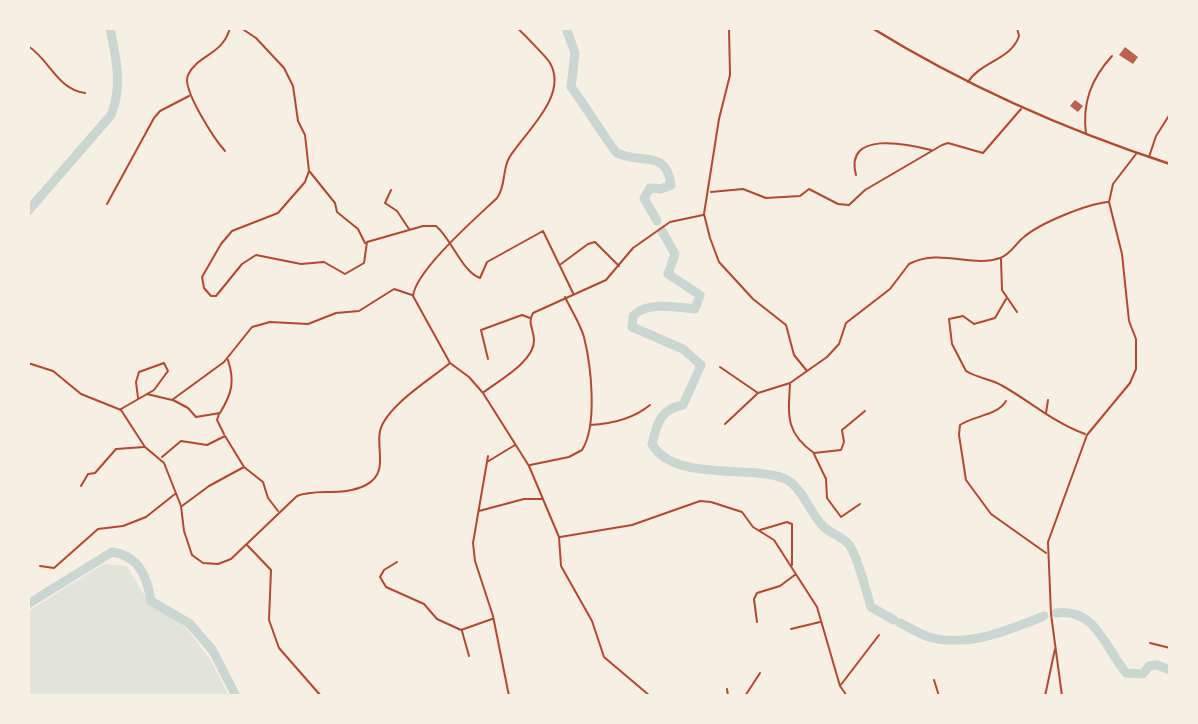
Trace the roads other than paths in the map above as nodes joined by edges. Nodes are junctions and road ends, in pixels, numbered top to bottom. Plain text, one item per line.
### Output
1 (230, 28) edge
2 (241, 28) edge
3 (517, 28) edge
4 (729, 28) edge
5 (872, 28) edge
6 (1017, 28) edge
7 (28, 46) edge
8 (1112, 56) dead end
9 (968, 82) junction
10 (85, 93) dead end
11 (190, 96) junction
12 (1022, 108) junction
13 (1170, 114) edge
14 (1086, 135) junction
15 (932, 150) junction
16 (225, 151) dead end
17 (1136, 154) junction
18 (1149, 157) junction
19 (1170, 164) edge
20 (309, 171) junction
21 (856, 175) dead end
22 (391, 190) dead end
23 (709, 192) junction
24 (1109, 202) junction
25 (107, 204) dead end
26 (704, 215) junction
27 (410, 230) junction
28 (28, 236) edge
29 (366, 244) junction
30 (449, 244) junction
31 (28, 250) edge
32 (1001, 258) junction
33 (560, 265) junction
34 (620, 267) junction
35 (573, 293) junction
36 (413, 296) junction
37 (565, 296) junction
38 (1006, 299) junction
39 (1017, 312) dead end
40 (530, 318) junction
41 (227, 358) junction
42 (488, 359) dead end
43 (28, 363) edge
44 (450, 363) junction
45 (720, 367) dead end
46 (808, 372) junction
47 (790, 383) junction
48 (483, 393) junction
49 (758, 393) junction
50 (147, 394) junction
51 (138, 398) junction
52 (172, 400) junction
53 (1048, 400) dead end
54 (1006, 401) dead end
55 (650, 405) dead end
56 (121, 410) junction
57 (865, 411) dead end
58 (220, 412) junction
59 (1045, 414) junction
60 (725, 424) dead end
61 (589, 425) junction
62 (1087, 435) junction
63 (224, 436) junction
64 (516, 444) junction
65 (145, 447) junction
66 (814, 453) junction
67 (488, 456) dead end
68 (162, 458) junction
69 (486, 463) junction
70 (528, 466) junction
71 (244, 467) junction
72 (82, 486) dead end
73 (177, 493) junction
74 (543, 499) junction
75 (860, 504) dead end
76 (181, 506) junction
77 (478, 511) junction
78 (279, 512) junction
79 (758, 530) junction
80 (559, 537) junction
81 (246, 544) junction
82 (1047, 554) junction
83 (397, 562) dead end
84 (40, 566) dead end
85 (792, 566) junction
86 (797, 573) junction
87 (493, 618) junction
88 (757, 622) dead end
89 (821, 622) junction
90 (790, 629) dead end
91 (461, 630) junction
92 (879, 635) dead end
93 (1150, 643) dead end
94 (1056, 647) junction
95 (1170, 648) edge
96 (468, 656) dead end
97 (760, 673) dead end
98 (934, 680) dead end
99 (840, 686) junction
100 (727, 689) dead end
101 (321, 696) edge
102 (509, 696) edge
103 (650, 696) edge
104 (728, 696) edge
105 (745, 696) edge
106 (847, 696) edge
107 (939, 696) edge
108 (1045, 696) edge
109 (1062, 696) edge

1 - 11 street
2 - 20 street
3 - 30 street
4 - 23 street
5 - 9 main road
6 - 9 street
7 - 10 street
8 - 14 street
9 - 12 main road
11 - 16 street
11 - 25 street
12 - 14 main road
12 - 15 street
13 - 18 street
14 - 17 main road
15 - 21 street
15 - 23 street
17 - 18 main road
17 - 24 street
18 - 19 main road
20 - 29 street
20 - 29 street
22 - 27 street
23 - 26 street
24 - 32 street
24 - 62 street
26 - 34 street
26 - 46 street
27 - 29 street
27 - 30 street
28 - 31 street
30 - 33 street
30 - 36 street
32 - 38 street
32 - 46 street
33 - 34 street
33 - 35 street
34 - 35 street
35 - 37 street
36 - 41 street
36 - 44 street
37 - 40 street
37 - 61 street
38 - 39 street
38 - 59 street
40 - 42 street
40 - 48 street
41 - 52 street
41 - 58 street
43 - 56 street
44 - 48 street
44 - 78 street
45 - 49 street
46 - 47 street
47 - 49 street
47 - 66 street
48 - 64 street
49 - 60 street
50 - 51 street
50 - 51 street
50 - 52 street
51 - 56 street
52 - 58 street
53 - 59 street
54 - 82 street
55 - 61 street
56 - 65 street
57 - 66 street
58 - 63 street
59 - 62 street
61 - 70 street
62 - 82 street
63 - 68 street
63 - 71 street
64 - 69 street
64 - 70 street
65 - 68 street
65 - 72 street
66 - 75 street
67 - 69 street
68 - 73 street
69 - 77 street
70 - 74 street
71 - 76 street
71 - 78 street
73 - 76 street
73 - 84 street
74 - 77 street
74 - 80 street
76 - 81 street
77 - 87 street
78 - 81 street
79 - 80 street
79 - 85 street
79 - 85 street
80 - 103 street
81 - 101 street
82 - 94 street
83 - 91 street
85 - 86 street
86 - 88 street
86 - 89 street
87 - 91 street
87 - 102 street
89 - 90 street
89 - 99 street
91 - 96 street
92 - 99 street
93 - 95 street
94 - 108 street
94 - 109 street
97 - 105 street
98 - 107 street
99 - 106 street
100 - 104 street

